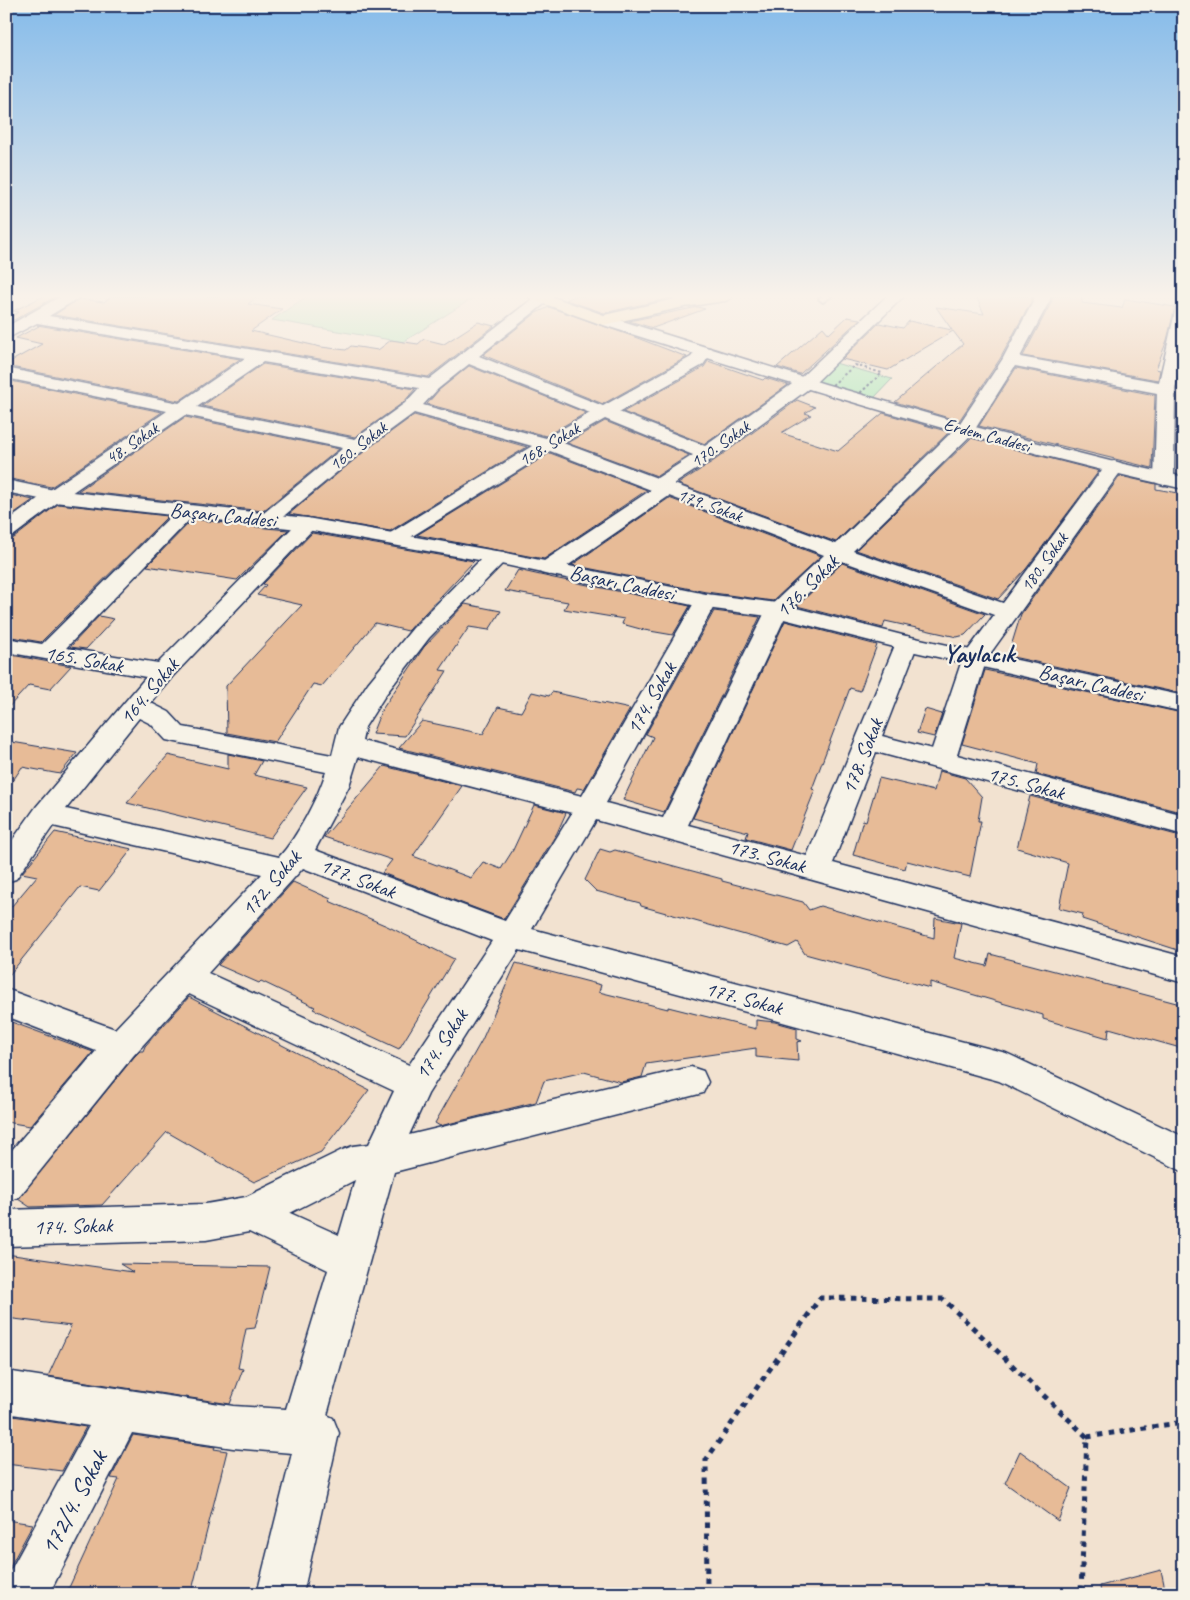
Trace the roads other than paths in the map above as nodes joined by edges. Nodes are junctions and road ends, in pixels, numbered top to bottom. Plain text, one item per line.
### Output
1 (238, 371) edge
2 (344, 371) edge
3 (452, 371) edge
4 (500, 371) edge
5 (681, 371) edge
6 (764, 371) edge
7 (817, 371) edge
8 (1003, 371) edge
9 (1067, 371) edge
10 (1170, 371) edge
11 (6, 373) edge
12 (804, 383) junction
13 (432, 386) junction
14 (1166, 389) junction
15 (410, 407) junction
16 (182, 409) junction
17 (603, 412) junction
18 (965, 430) junction
19 (548, 444) junction
20 (358, 445) junction
21 (707, 454) junction
22 (1114, 467) junction
23 (1164, 479) junction
24 (1184, 483) edge
25 (6, 486) edge
26 (662, 487) junction
27 (54, 496) junction
28 (187, 511) junction
29 (267, 520) junction
30 (307, 524) junction
31 (6, 532) edge
32 (394, 539) junction
33 (839, 553) junction
34 (496, 557) junction
35 (549, 568) junction
36 (706, 600) junction
37 (777, 610) junction
38 (1007, 612) junction
39 (906, 642) junction
40 (6, 645) edge
41 (47, 653) junction
42 (975, 657) junction
43 (162, 672) junction
44 (1184, 704) edge
45 (136, 706) junction
46 (869, 741) junction
47 (345, 756) junction
48 (942, 760) junction
49 (589, 808) junction
50 (46, 814) junction
51 (1184, 824) edge
52 (671, 831) junction
53 (292, 862) junction
54 (816, 869) junction
55 (6, 871) edge
56 (512, 936) junction
57 (1184, 970) edge
58 (185, 977) junction
59 (6, 1002) edge
60 (121, 1046) junction
61 (691, 1082) dead end
62 (415, 1084) junction
63 (1184, 1155) edge
64 (380, 1159) junction
65 (6, 1185) edge
66 (250, 1214) junction
67 (6, 1228) edge
68 (350, 1260) junction
69 (6, 1392) edge
70 (121, 1410) junction
71 (301, 1432) junction
72 (24, 1594) edge
73 (280, 1594) edge

1 - 16 street, 48. Sokak
2 - 13 street
3 - 13 street, 160. Sokak
4 - 17 street
5 - 17 street, 168. Sokak
6 - 12 street, Erdem Caddesi
7 - 12 street, 170. Sokak
8 - 18 street, 176. Sokak
9 - 14 street
10 - 14 street
11 - 16 street
12 - 18 street, Erdem Caddesi
12 - 21 street, 170. Sokak
13 - 15 street, 160. Sokak
14 - 23 street
15 - 19 street, 179. Sokak
15 - 20 street, 160. Sokak
16 - 20 street
16 - 27 street, 48. Sokak
17 - 19 street, 168. Sokak
17 - 21 street
18 - 22 street, Erdem Caddesi
18 - 33 street, 176. Sokak
19 - 26 street, 179. Sokak
19 - 32 street, 168. Sokak
20 - 29 street, 160. Sokak
21 - 26 street, 170. Sokak
22 - 23 street, Erdem Caddesi
22 - 38 street, 180. Sokak
23 - 24 street, Erdem Caddesi
25 - 27 street, Başarı Caddesi
26 - 33 street, 179. Sokak
26 - 35 street, 170. Sokak
27 - 28 street, Başarı Caddesi
27 - 31 street, 48. Sokak
28 - 29 street, Başarı Caddesi
28 - 41 street
29 - 30 street, Başarı Caddesi
30 - 32 street, Başarı Caddesi
30 - 43 street, 164. Sokak
32 - 34 street, Başarı Caddesi
33 - 37 street, 176. Sokak
33 - 38 street, 179. Sokak
34 - 35 street, Başarı Caddesi
34 - 47 street, 172. Sokak
35 - 36 street, Başarı Caddesi
36 - 37 street, Başarı Caddesi
36 - 49 street, 174. Sokak
37 - 39 street, Başarı Caddesi
37 - 52 street, 176. Sokak
38 - 42 street, 180. Sokak
39 - 42 street, Başarı Caddesi
39 - 46 street, 178. Sokak
40 - 41 street, 165. Sokak
41 - 43 street, 165. Sokak
42 - 44 street, Başarı Caddesi
42 - 48 street, 180. Sokak
43 - 45 street, 164. Sokak
45 - 47 street, 173. Sokak
45 - 50 street, 164. Sokak
46 - 48 street, 175. Sokak
46 - 54 street, 178. Sokak
47 - 49 street, 173. Sokak
47 - 53 street, 172. Sokak
48 - 51 street, 175. Sokak
49 - 52 street, 173. Sokak
49 - 56 street, 174. Sokak
50 - 53 street, 177. Sokak
50 - 55 street, 164. Sokak
52 - 54 street, 173. Sokak
53 - 56 street, 177. Sokak
53 - 58 street, 172. Sokak
54 - 57 street, 173. Sokak
56 - 62 street, 174. Sokak
56 - 63 street, 177. Sokak
58 - 60 street, 172. Sokak
58 - 62 street
59 - 60 street
60 - 65 street, 172. Sokak
61 - 64 street
62 - 64 street, 174. Sokak
64 - 66 street, 174. Sokak
64 - 68 street
66 - 67 street, 174. Sokak
66 - 68 street
68 - 71 street
69 - 70 street
70 - 71 street
70 - 72 street, 172/4. Sokak
71 - 73 street

